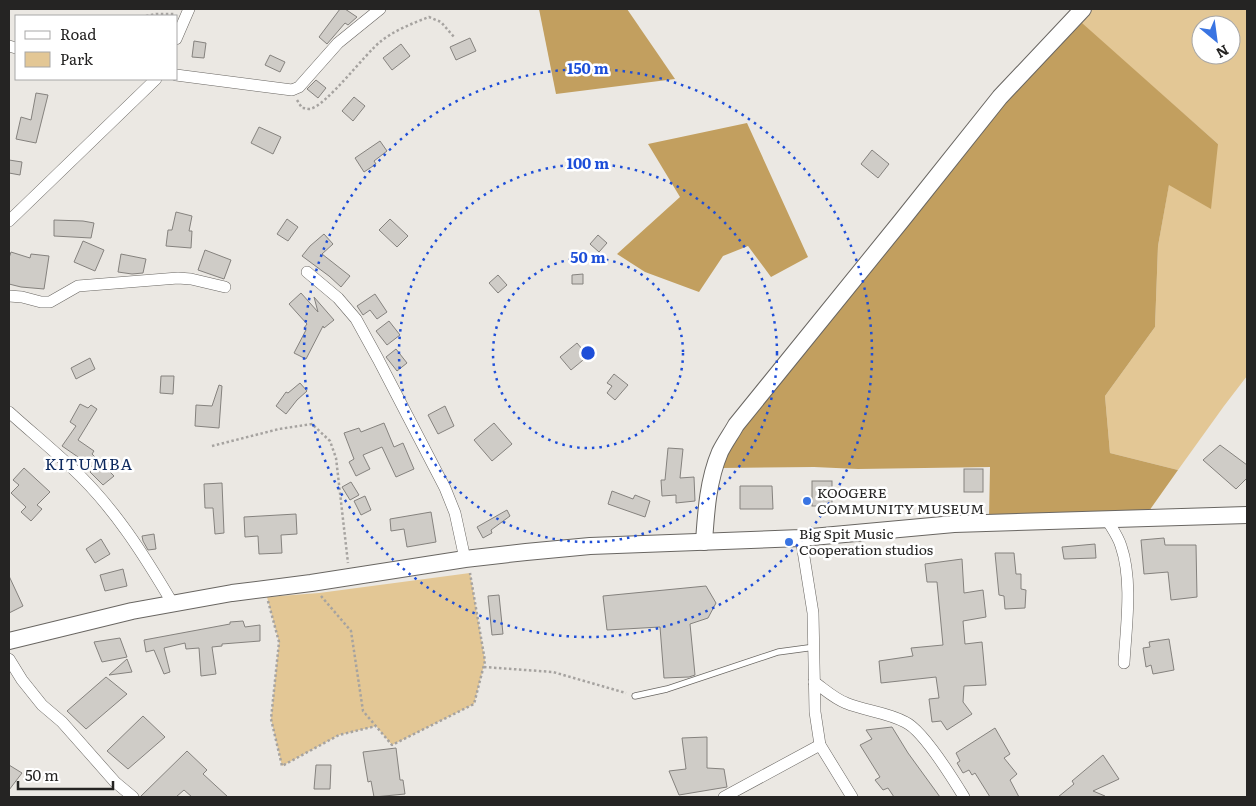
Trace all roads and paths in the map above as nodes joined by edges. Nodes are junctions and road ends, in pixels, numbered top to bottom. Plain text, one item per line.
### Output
1 (380, 9) edge
2 (1083, 9) edge
3 (188, 11) edge
4 (151, 15) edge
5 (178, 34) edge
6 (454, 37) dead end
7 (178, 75) edge
8 (155, 80) edge
9 (292, 90) junction
10 (9, 221) edge
11 (307, 272) dead end
12 (225, 287) dead end
13 (9, 296) edge
14 (9, 412) edge
15 (212, 446) dead end
16 (1247, 515) edge
17 (1106, 518) junction
18 (801, 538) junction
19 (704, 542) junction
20 (466, 558) junction
21 (349, 577) junction
22 (311, 583) junction
23 (267, 597) dead end
24 (173, 604) junction
25 (9, 641) edge
26 (815, 647) junction
27 (9, 659) edge
28 (1124, 663) dead end
29 (484, 667) junction
30 (814, 682) junction
31 (635, 696) joint
32 (376, 726) junction
33 (820, 745) junction
34 (133, 797) edge
35 (724, 797) edge
36 (852, 797) edge
37 (964, 797) edge

1 - 9 street
2 - 19 street
3 - 4 path
3 - 5 street
6 - 9 path
7 - 9 street
8 - 10 street
11 - 20 street
12 - 13 street
14 - 24 street
15 - 21 path
16 - 17 street
17 - 18 street
17 - 28 street
18 - 19 street
18 - 26 street
19 - 20 street
20 - 21 street
20 - 29 path
21 - 22 street
22 - 24 street
22 - 32 path
23 - 32 path
24 - 25 street
26 - 30 street
26 - 31 lane
27 - 34 street
29 - 31 path
29 - 32 path
30 - 33 street
30 - 37 street
33 - 35 street
33 - 36 street

